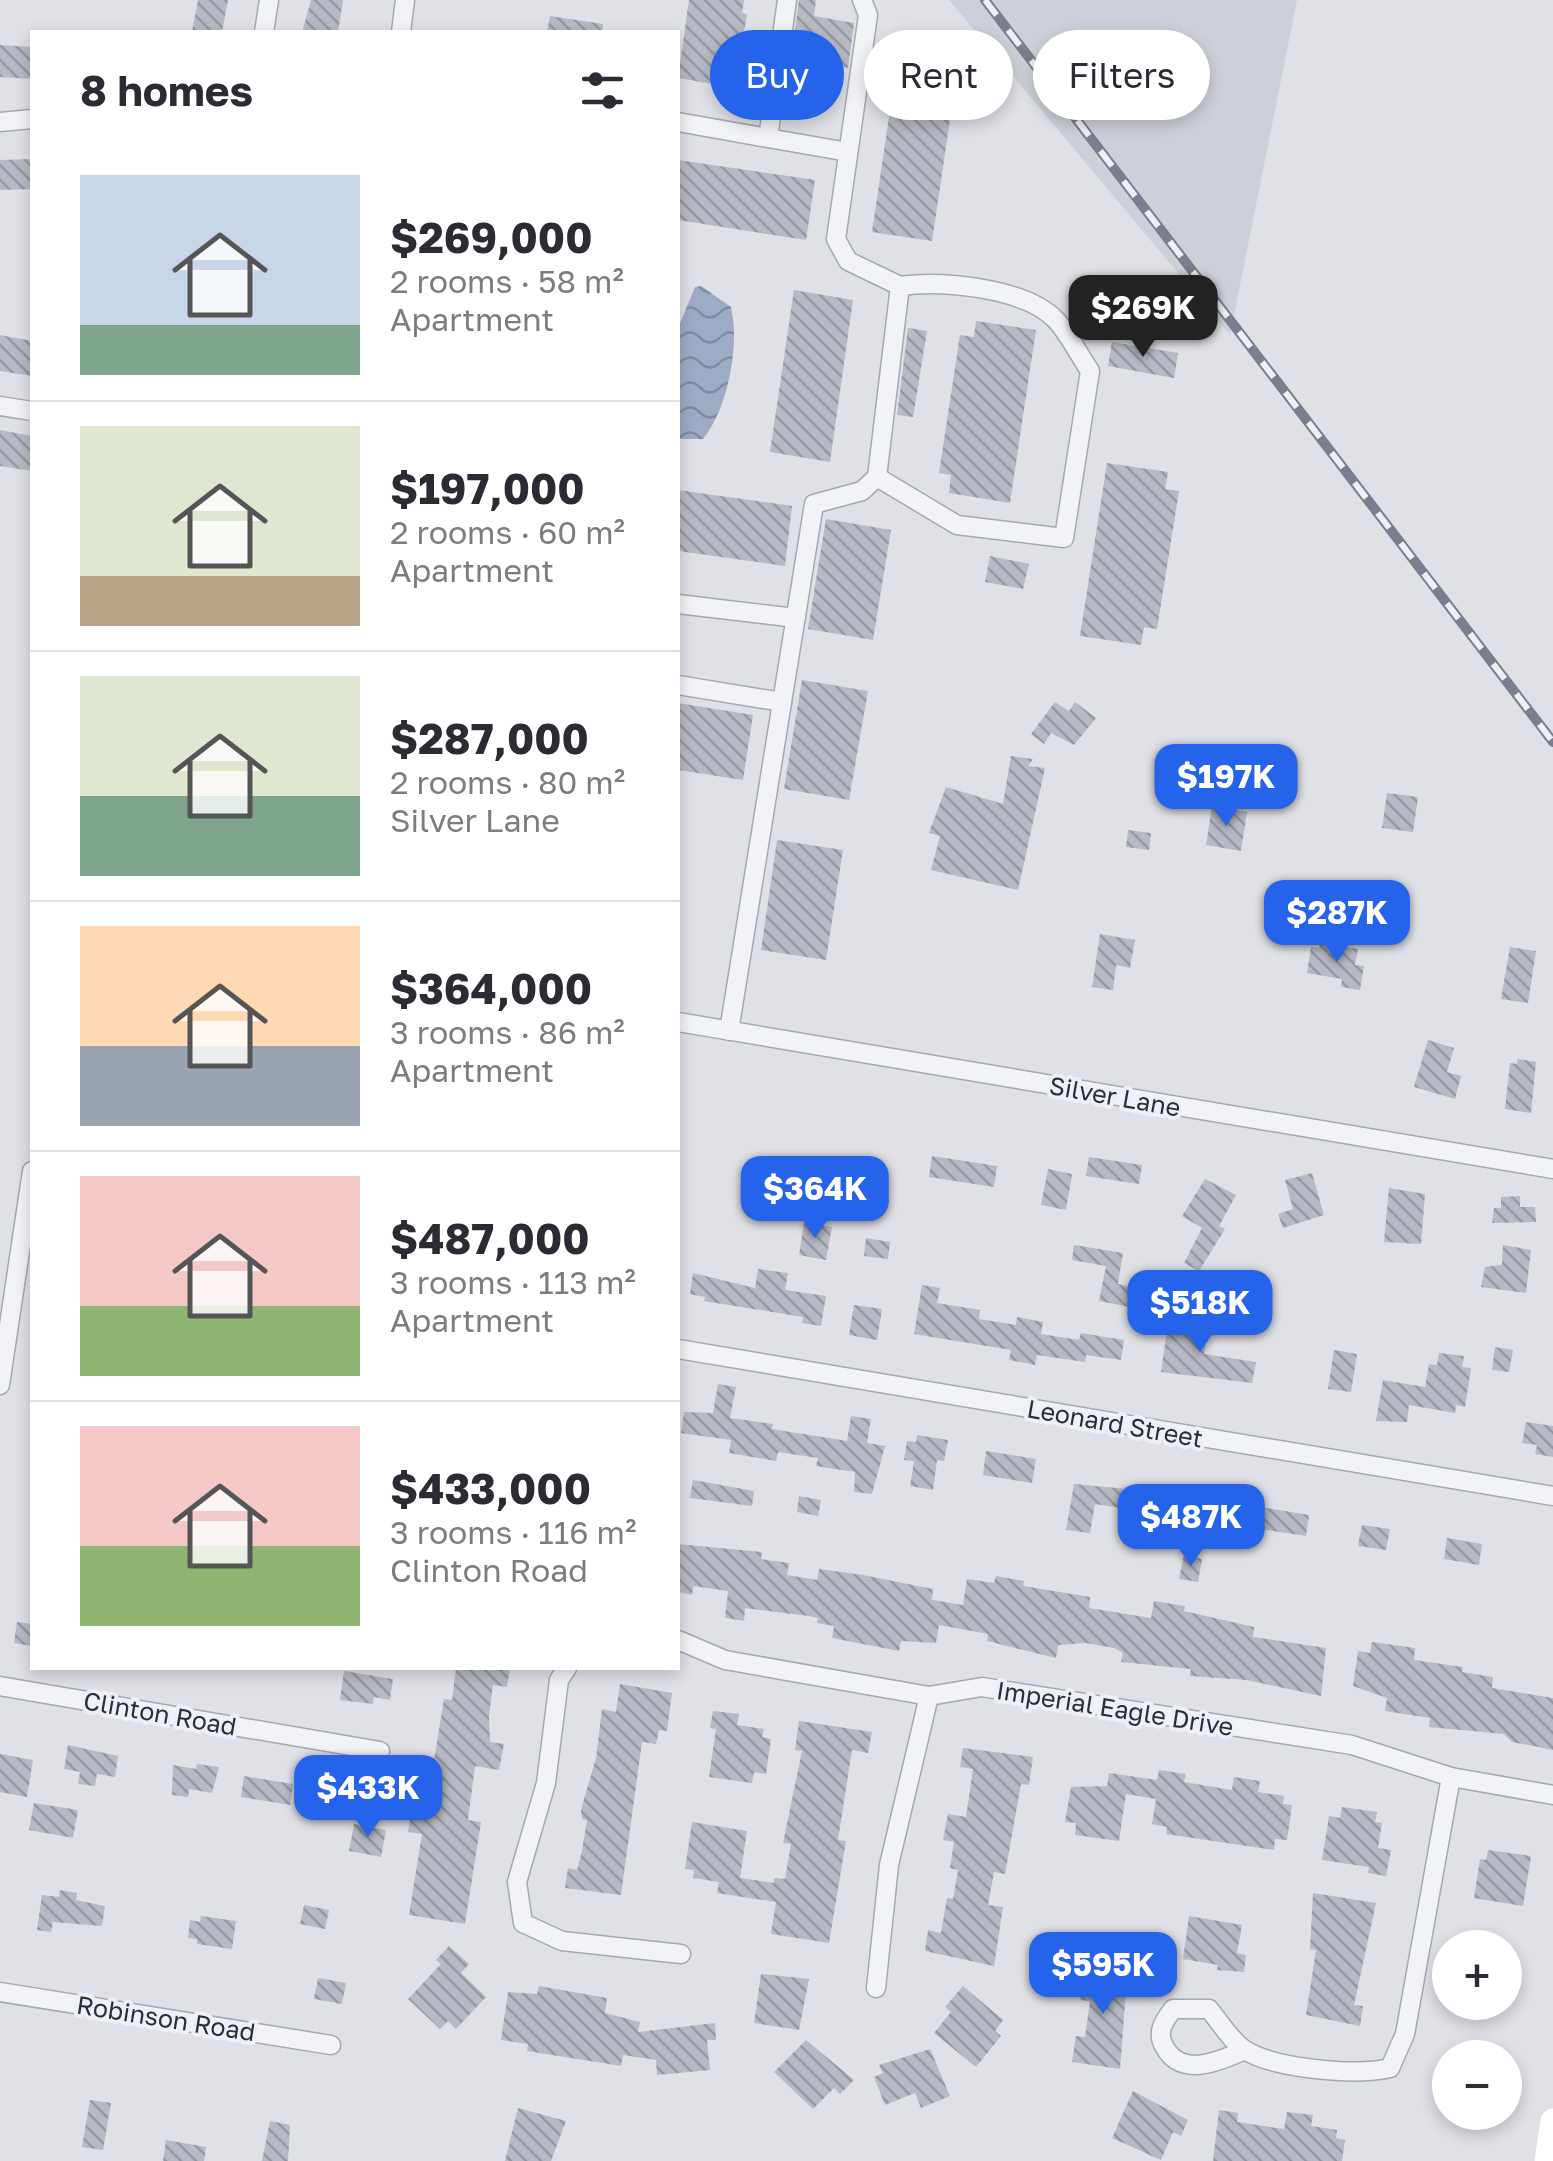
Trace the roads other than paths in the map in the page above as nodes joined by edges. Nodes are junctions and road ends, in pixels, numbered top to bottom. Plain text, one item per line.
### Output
1 (269, 0) edge
2 (405, 0) edge
3 (787, 0) edge
4 (862, 0) edge
5 (264, 30) edge
6 (401, 30) edge
7 (30, 119) edge
8 (0, 122) edge
9 (680, 122) edge
10 (768, 138) junction
11 (848, 152) junction
12 (900, 286) junction
13 (0, 406) edge
14 (30, 411) edge
15 (877, 477) junction
16 (680, 604) edge
17 (796, 618) junction
18 (680, 685) edge
19 (782, 702) junction
20 (680, 1022) edge
21 (729, 1031) junction
22 (1553, 1169) edge
23 (30, 1184) edge
24 (680, 1350) edge
25 (0, 1385) edge
26 (1553, 1496) edge
27 (680, 1641) edge
28 (566, 1670) edge
29 (0, 1686) edge
30 (929, 1696) junction
31 (380, 1750) dead end
32 (1451, 1777) junction
33 (1553, 1796) edge
34 (680, 1954) dead end
35 (876, 1988) dead end
36 (0, 1992) edge
37 (331, 2045) dead end
38 (1245, 2050) junction
39 (1553, 2122) edge
40 (1547, 2161) edge

1 - 5 street
2 - 6 street
3 - 10 street
4 - 11 street
7 - 8 street
9 - 10 street
10 - 11 street
11 - 12 street
12 - 15 street
12 - 15 street
13 - 14 street
15 - 17 street
16 - 17 street
17 - 19 street
18 - 19 street
19 - 21 street
20 - 21 street, Silver Lane
21 - 22 street, Silver Lane
23 - 25 street
24 - 26 street, Leonard Street
27 - 30 street, Imperial Eagle Drive
28 - 34 street
29 - 31 street, Clinton Road
30 - 32 street, Imperial Eagle Drive
30 - 35 street
32 - 33 street, Imperial Eagle Drive
32 - 38 street
36 - 37 street, Robinson Road
38 - 38 street
39 - 40 street

